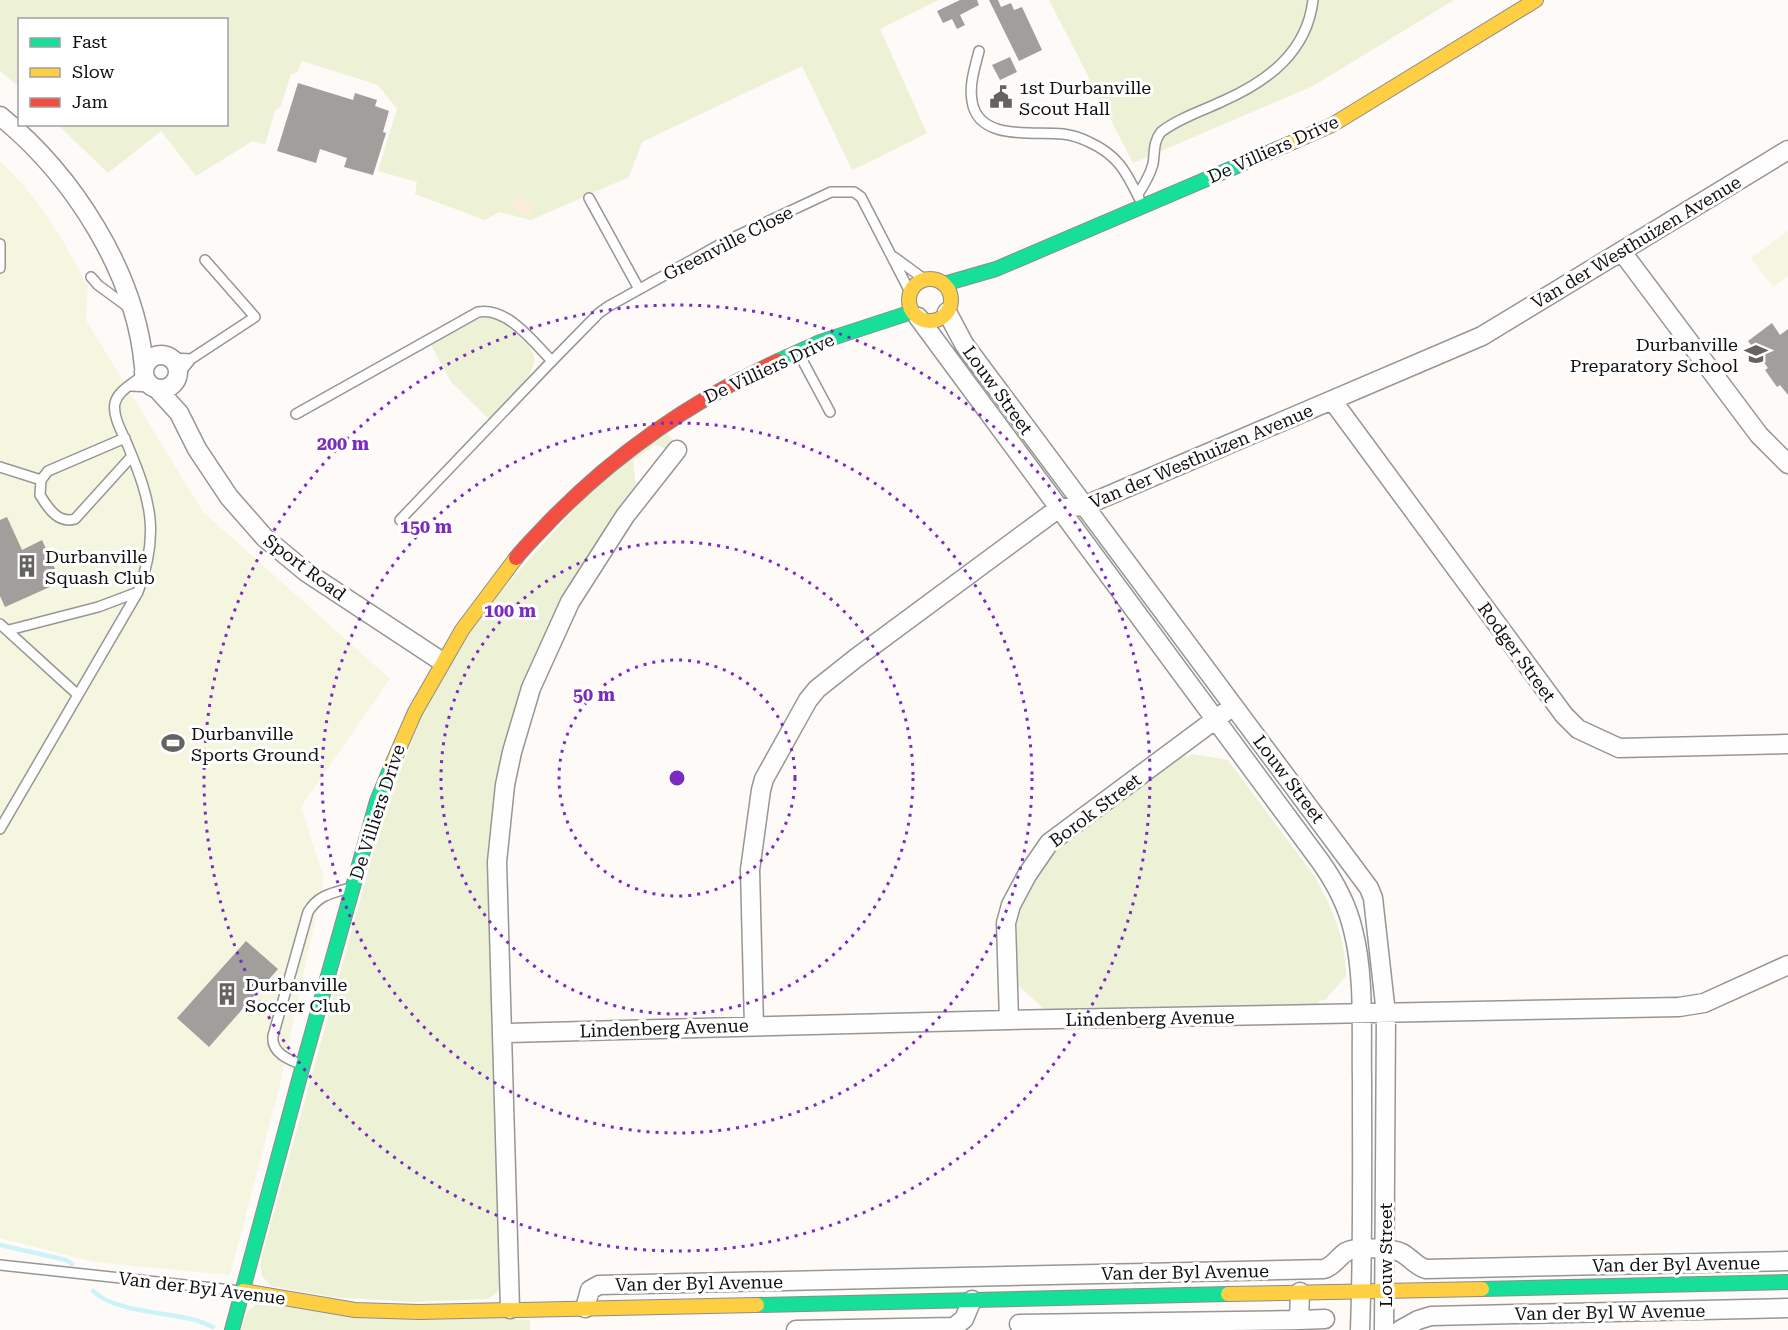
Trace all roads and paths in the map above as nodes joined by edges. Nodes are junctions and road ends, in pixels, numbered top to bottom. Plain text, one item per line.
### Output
1 (1313, 0) edge
2 (1536, 0) edge
3 (979, 51) dead end
4 (0, 116) edge
5 (1788, 150) edge
6 (589, 198) dead end
7 (1140, 200) junction
8 (0, 244) edge
9 (1622, 252) junction
10 (892, 255) junction
11 (205, 260) dead end
12 (0, 268) edge
13 (996, 269) junction
14 (91, 277) dead end
15 (924, 279) junction
16 (944, 284) junction
17 (639, 289) junction
18 (909, 295) junction
19 (949, 306) junction
20 (134, 310) junction
21 (915, 315) junction
22 (865, 324) junction
23 (798, 352) junction
24 (191, 359) junction
25 (552, 361) junction
26 (173, 366) junction
27 (146, 381) junction
28 (1332, 400) junction
29 (830, 412) dead end
30 (179, 413) junction
31 (296, 414) dead end
32 (125, 438) junction
33 (677, 450) dead end
34 (132, 456) junction
35 (1788, 464) edge
36 (0, 467) edge
37 (41, 480) junction
38 (1084, 506) junction
39 (1059, 507) junction
40 (400, 520) dead end
41 (138, 592) junction
42 (0, 624) edge
43 (9, 630) junction
44 (441, 661) junction
45 (78, 694) junction
46 (1234, 706) junction
47 (1216, 720) junction
48 (1788, 744) edge
49 (0, 829) edge
50 (353, 887) junction
51 (1788, 965) edge
52 (1361, 1014) junction
53 (1386, 1014) junction
54 (1009, 1020) junction
55 (754, 1026) junction
56 (504, 1033) junction
57 (303, 1065) junction
58 (1363, 1249) junction
59 (1385, 1249) junction
60 (1788, 1261) edge
61 (0, 1265) edge
62 (1788, 1282) edge
63 (243, 1291) junction
64 (1361, 1291) junction
65 (1385, 1291) junction
66 (1300, 1292) junction
67 (1018, 1299) junction
68 (972, 1300) junction
69 (585, 1308) junction
70 (1788, 1308) edge
71 (510, 1310) junction
72 (1325, 1319) dead end
73 (1299, 1320) junction
74 (1019, 1327) edge
75 (232, 1330) edge
76 (796, 1330) edge
77 (1360, 1330) edge
78 (1384, 1330) edge
79 (1400, 1330) edge

1 - 7 lane
2 - 7 street, De Villiers Drive
3 - 7 lane
4 - 20 street, Sport Road
5 - 9 street, Van der Westhuizen Avenue
6 - 17 lane
7 - 13 street, De Villiers Drive
8 - 12 lane
9 - 28 street, Van der Westhuizen Avenue
9 - 35 street
10 - 15 lane, Greenville Close
10 - 17 lane, Greenville Close
10 - 18 lane, Greenville Close
11 - 24 lane
13 - 16 street, De Villiers Drive
13 - 19 street, De Villiers Drive
14 - 20 lane
15 - 16 street
15 - 18 street
16 - 19 street
17 - 25 lane, Greenville Close
18 - 21 street
18 - 22 street, De Villiers Drive
19 - 21 street
19 - 38 street, Louw Street
20 - 26 street, Sport Road
20 - 27 street, Sport Road
21 - 22 street, De Villiers Drive
21 - 39 street, Louw Street
22 - 23 street, De Villiers Drive
23 - 29 lane
23 - 44 street, De Villiers Drive
24 - 26 lane
24 - 26 lane
25 - 31 lane
25 - 40 lane, Greenville Close
26 - 27 street
26 - 27 street
26 - 30 street, Sport Road
27 - 30 street, Sport Road
27 - 32 lane
28 - 38 street, Van der Westhuizen Avenue
28 - 48 street, Rodger Street
30 - 44 street, Sport Road
32 - 34 lane
32 - 37 lane
33 - 56 street
34 - 37 lane
34 - 41 lane
36 - 37 lane
38 - 39 street, Van der Westhuizen Avenue
38 - 46 street, Louw Street
39 - 47 street, Louw Street
39 - 55 street
41 - 43 lane
41 - 45 lane
42 - 43 lane
43 - 45 lane
44 - 50 street, De Villiers Drive
45 - 49 lane
46 - 47 street, Borok Street
46 - 53 street, Louw Street
47 - 52 street, Louw Street
47 - 54 street, Borok Street
50 - 57 street, De Villiers Drive
50 - 57 lane
51 - 53 street, Lindenberg Avenue
52 - 53 street, Lindenberg Avenue
52 - 54 street, Lindenberg Avenue
52 - 58 street, Louw Street
53 - 59 street, Louw Street
54 - 55 street, Lindenberg Avenue
55 - 56 street, Lindenberg Avenue
56 - 71 street
57 - 63 street, De Villiers Drive
58 - 59 street, Van der Byl Avenue
58 - 64 street, Louw Street
58 - 69 street, Van der Byl Avenue
59 - 60 street, Van der Byl Avenue
59 - 65 street, Louw Street
61 - 63 lane, Van der Byl Avenue
62 - 65 street, Van der Byl Avenue
63 - 71 street, Van der Byl Avenue
63 - 75 street, De Villiers Drive
64 - 65 street, Van der Byl Avenue
64 - 66 street, Van der Byl Avenue
64 - 77 street, Louw Street
65 - 78 street, Louw Street
66 - 67 street, Van der Byl Avenue
66 - 73 street
67 - 68 street, Van der Byl Avenue
67 - 74 street
68 - 69 street, Van der Byl Avenue
68 - 76 street
69 - 71 street, Van der Byl Avenue
70 - 79 street, Van der Byl W Avenue
72 - 73 street
73 - 74 street

